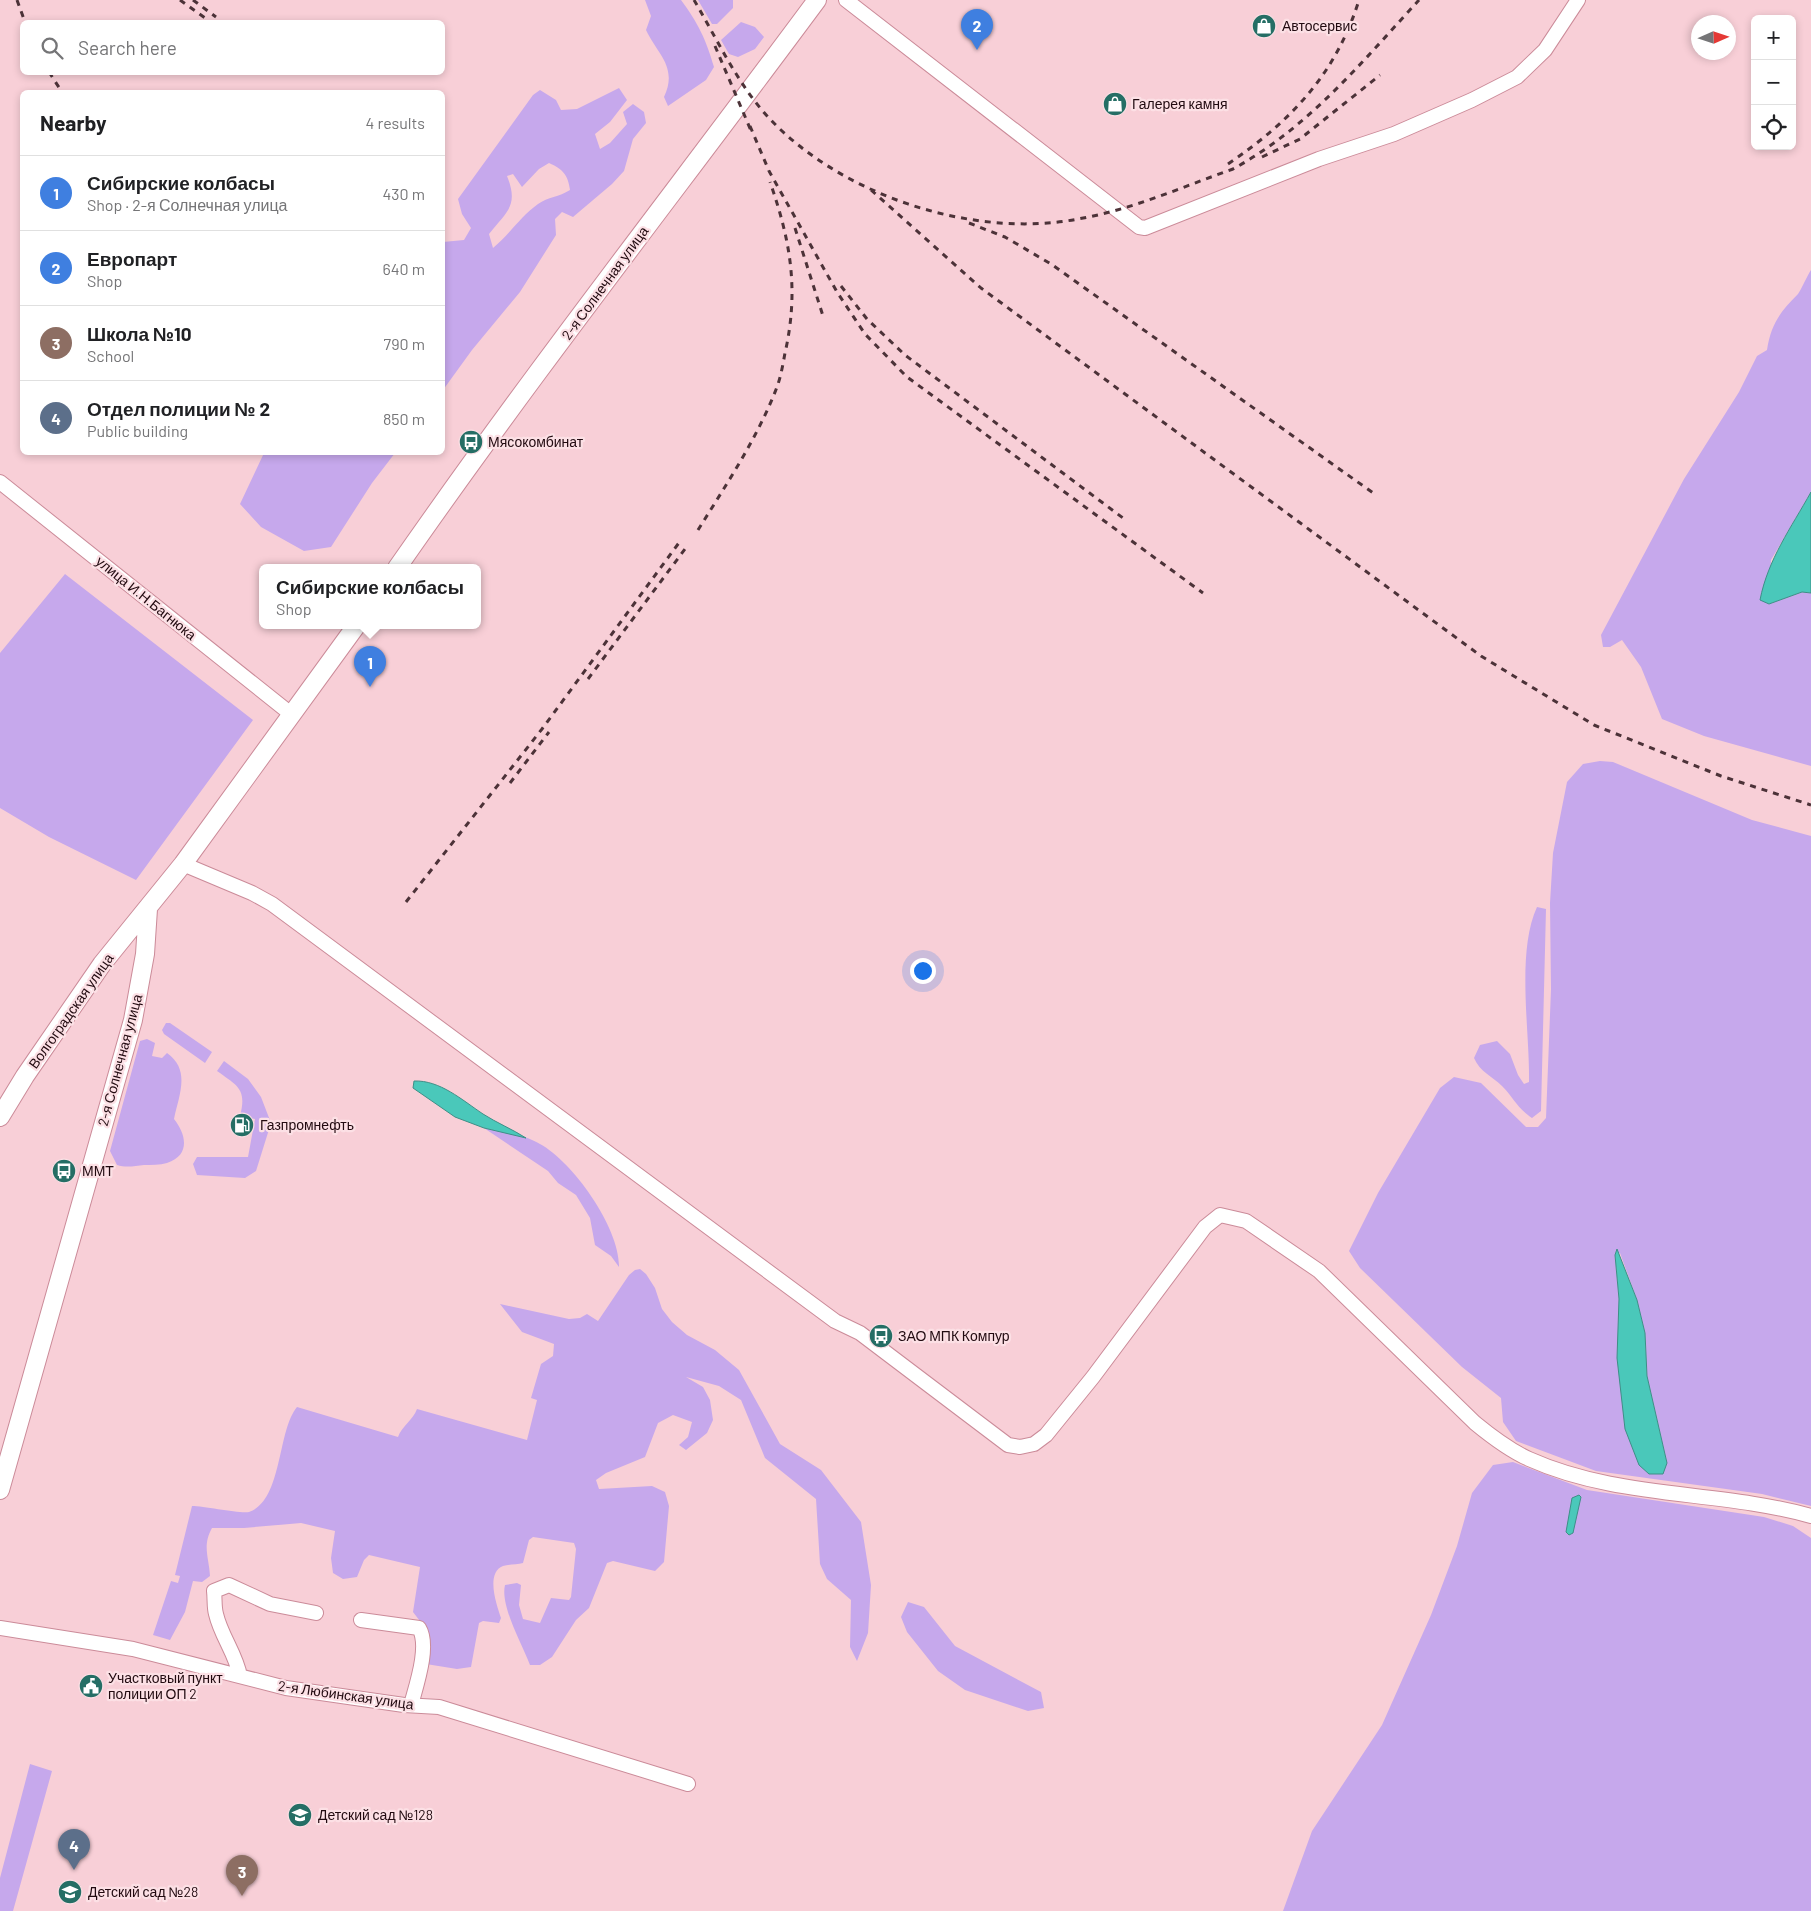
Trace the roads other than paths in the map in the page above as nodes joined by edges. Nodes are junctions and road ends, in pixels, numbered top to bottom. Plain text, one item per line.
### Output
1 (818, 0) edge
2 (846, 0) edge
3 (1578, 0) edge
4 (0, 482) edge
5 (400, 564) edge
6 (354, 629) edge
7 (291, 714) junction
8 (183, 864) junction
9 (148, 909) junction
10 (0, 1117) edge
11 (0, 1490) edge
12 (1811, 1516) edge
13 (316, 1613) dead end
14 (361, 1620) dead end
15 (0, 1628) edge
16 (240, 1676) junction
17 (412, 1706) junction
18 (688, 1784) dead end

1 - 5 main road, 2-я Солнечная улица
2 - 3 street
4 - 7 street, улица И.Н.Багнюка
6 - 7 main road
7 - 8 main road
8 - 9 main road
8 - 12 street
9 - 10 main road, Волгоградская улица
9 - 11 main road, 2-я Солнечная улица
13 - 16 street
14 - 17 street
15 - 16 street, 2-я Любинская улица
16 - 17 street, 2-я Любинская улица
17 - 18 street, 2-я Любинская улица

